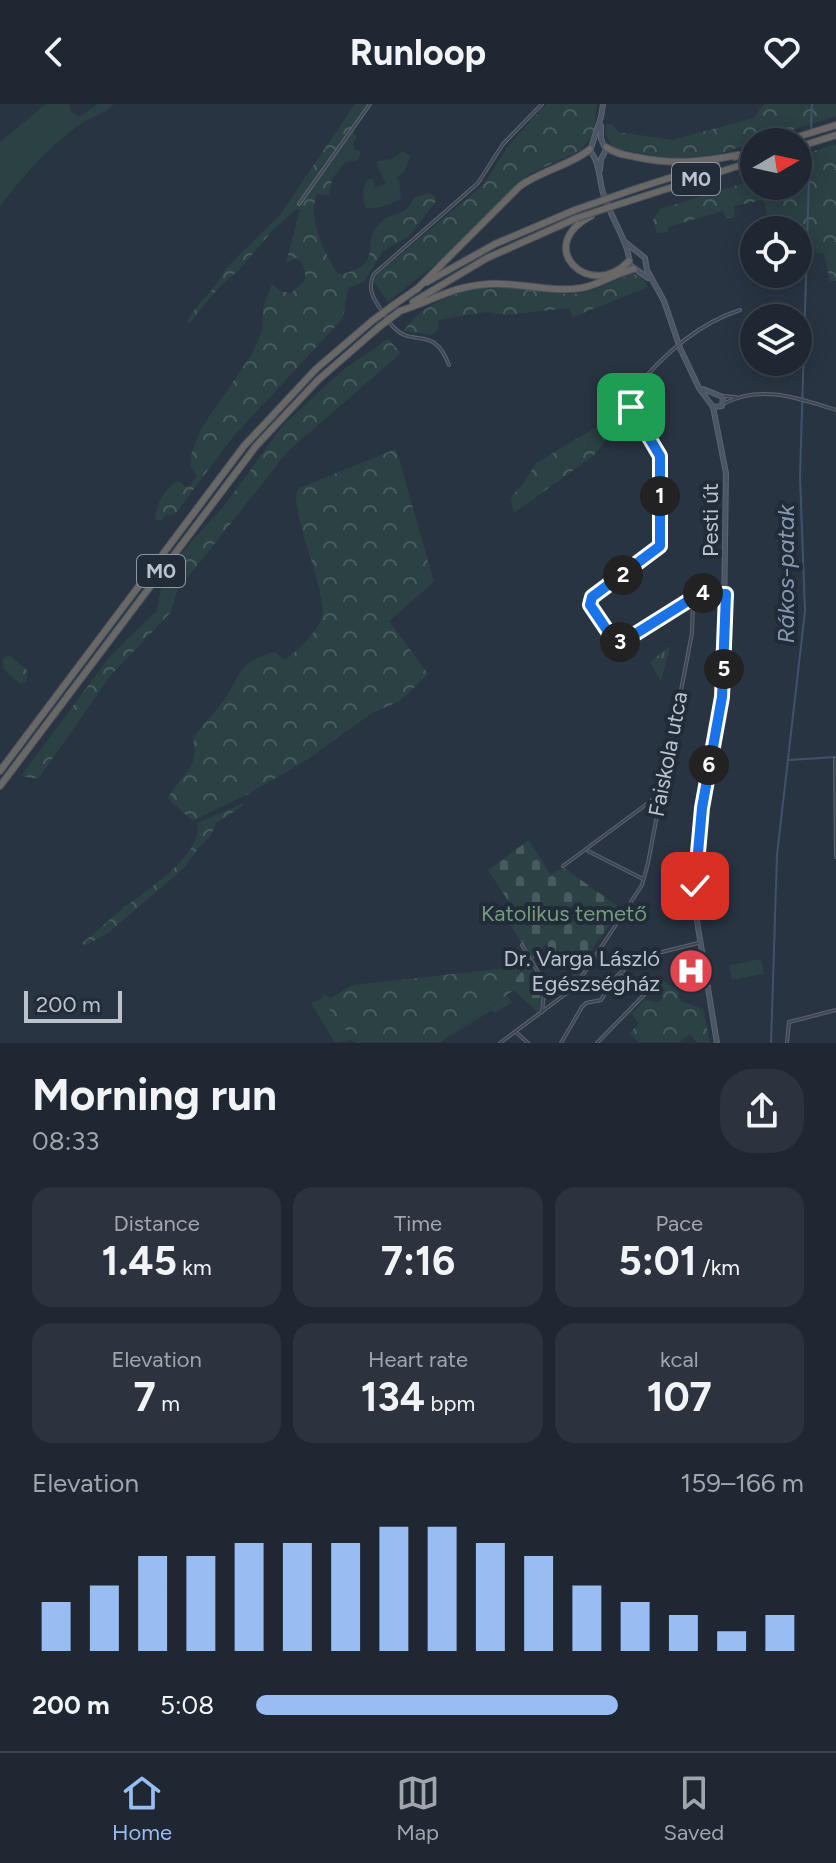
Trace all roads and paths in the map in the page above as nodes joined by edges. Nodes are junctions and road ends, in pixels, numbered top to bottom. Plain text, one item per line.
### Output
1 (370, 104) edge
2 (542, 104) edge
3 (603, 104) edge
4 (601, 117) junction
5 (836, 125) edge
6 (812, 132) edge
7 (836, 135) edge
8 (812, 143) edge
9 (604, 145) junction
10 (591, 146) junction
11 (738, 155) joint
12 (595, 156) junction
13 (602, 156) junction
14 (740, 165) edge
15 (600, 181) junction
16 (299, 204) dead end
17 (610, 207) junction
18 (624, 241) junction
19 (638, 253) junction
20 (630, 260) junction
21 (645, 264) junction
22 (636, 269) junction
23 (655, 285) junction
24 (417, 289) junction
25 (740, 310) dead end
26 (400, 311) junction
27 (678, 343) junction
28 (449, 365) dead end
29 (721, 395) junction
30 (741, 396) junction
31 (711, 397) junction
32 (722, 406) junction
33 (713, 407) junction
34 (836, 410) edge
35 (716, 426) junction
36 (726, 594) junction
37 (693, 597) junction
38 (835, 759) edge
39 (0, 771) edge
40 (0, 786) edge
41 (660, 795) junction
42 (836, 835) edge
43 (586, 849) junction
44 (836, 857) edge
45 (563, 866) dead end
46 (644, 880) junction
47 (699, 943) junction
48 (522, 945) dead end
49 (622, 972) junction
50 (836, 1010) edge
51 (542, 1013) junction
52 (836, 1017) edge
53 (516, 1032) junction
54 (500, 1043) edge
55 (528, 1043) edge
56 (561, 1043) edge
57 (597, 1043) edge
58 (717, 1043) edge
59 (787, 1043) edge

1 - 16 street
2 - 28 street
3 - 4 main road
4 - 9 main road
4 - 10 main road
5 - 6 highway
7 - 8 highway
9 - 10 main road
9 - 11 highway
9 - 13 main road
10 - 12 main road
10 - 24 highway
11 - 24 highway, M0, bridge
12 - 13 main road
12 - 15 main road
13 - 15 main road
14 - 17 highway, M0
15 - 18 main road
17 - 20 highway, bridge
17 - 26 highway, M0, bridge
18 - 19 main road
18 - 20 main road
19 - 20 main road
19 - 21 main road
20 - 22 main road
21 - 22 main road
21 - 23 main road
22 - 23 main road
22 - 26 highway
23 - 27 main road
24 - 39 highway, M0, bridge
25 - 27 street
26 - 40 highway, M0, bridge
27 - 31 main road
27 - 37 street
29 - 30 street
29 - 31 main road
29 - 32 main road
30 - 32 street
30 - 34 street
31 - 33 main road, Pesti út
32 - 33 main road
32 - 35 main road, Pesti út
33 - 35 main road, Pesti út
35 - 36 main road, Pesti út
36 - 37 street
36 - 47 main road, Pesti út
37 - 41 street, Faiskola utca
38 - 42 street
41 - 43 street
41 - 46 street, Faiskola utca
42 - 44 street
43 - 45 street
43 - 46 street
46 - 51 street, Faiskola utca
47 - 49 street
47 - 58 main road, Pesti út
48 - 51 street
49 - 56 street
49 - 57 street
50 - 52 street
50 - 59 street
51 - 53 street, Faiskola utca
53 - 54 street, Faiskola utca
53 - 55 street

